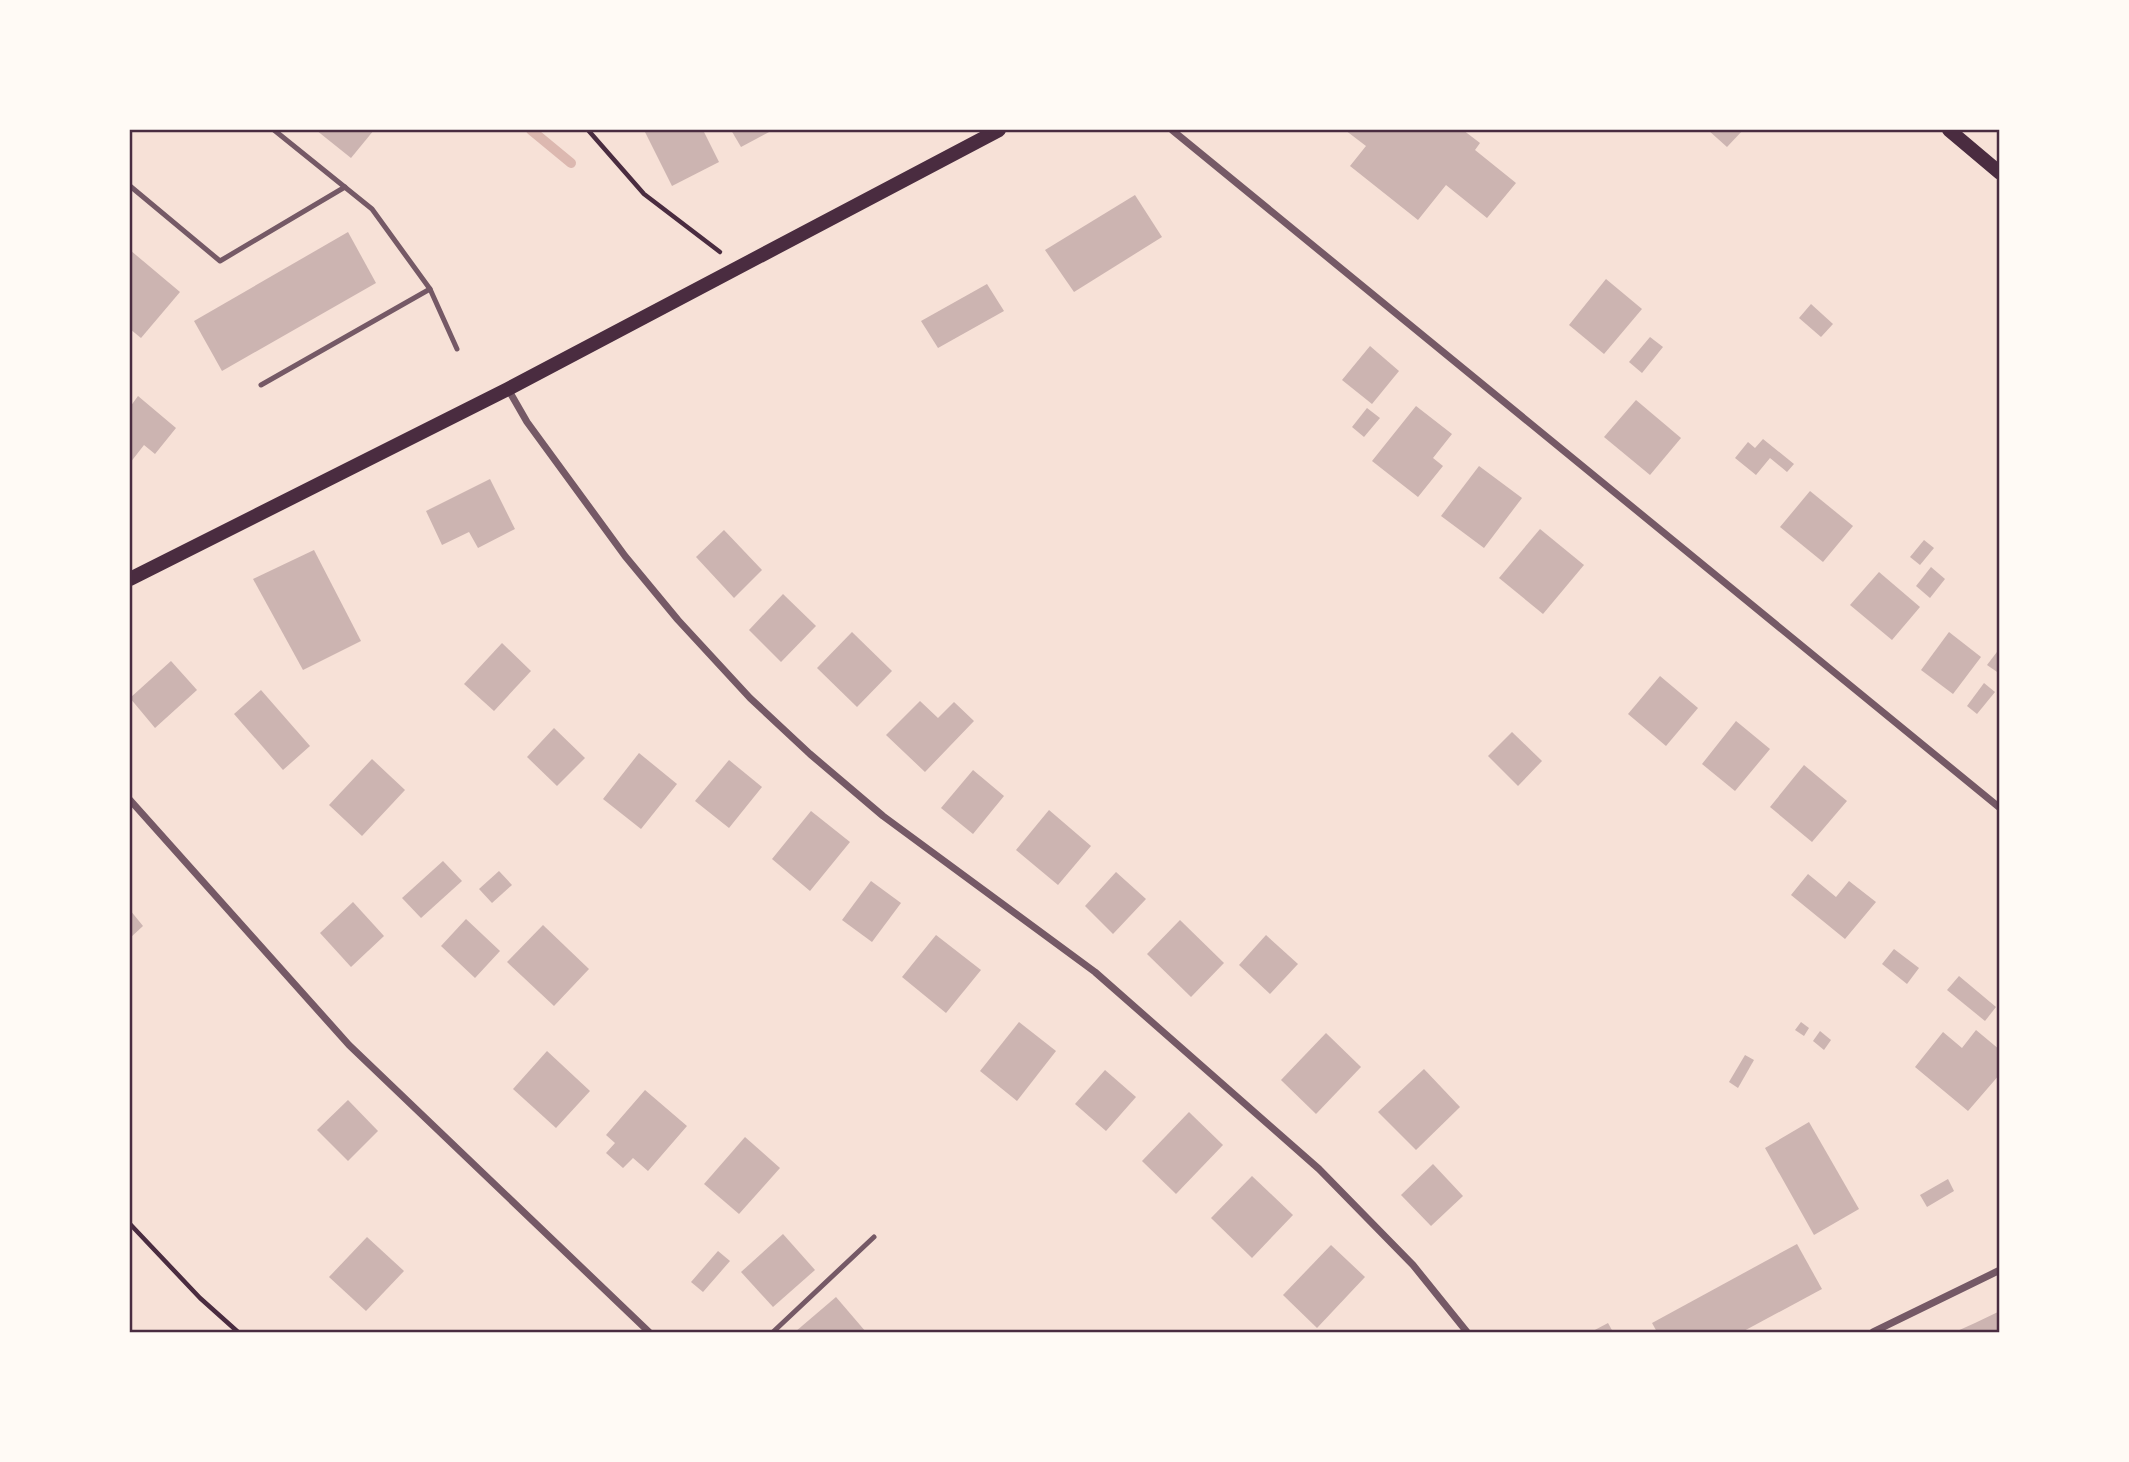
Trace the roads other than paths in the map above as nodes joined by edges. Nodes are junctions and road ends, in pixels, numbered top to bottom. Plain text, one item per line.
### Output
1 (274, 130) edge
2 (999, 130) edge
3 (1172, 130) edge
4 (1950, 130) edge
5 (2000, 173) edge
6 (130, 187) edge
7 (345, 187) junction
8 (430, 289) junction
9 (457, 349) dead end
10 (261, 385) dead end
11 (508, 389) junction
12 (130, 579) edge
13 (130, 800) edge
14 (2000, 808) edge
15 (874, 1237) dead end
16 (2000, 1270) edge
17 (649, 1332) edge
18 (773, 1332) edge
19 (1467, 1332) edge
20 (1873, 1332) edge

1 - 7 lane
2 - 11 main road
3 - 14 street
4 - 5 main road
6 - 7 lane
7 - 8 lane
8 - 9 lane
8 - 10 lane
11 - 12 main road
11 - 19 street
13 - 17 street
15 - 18 lane
16 - 20 street

